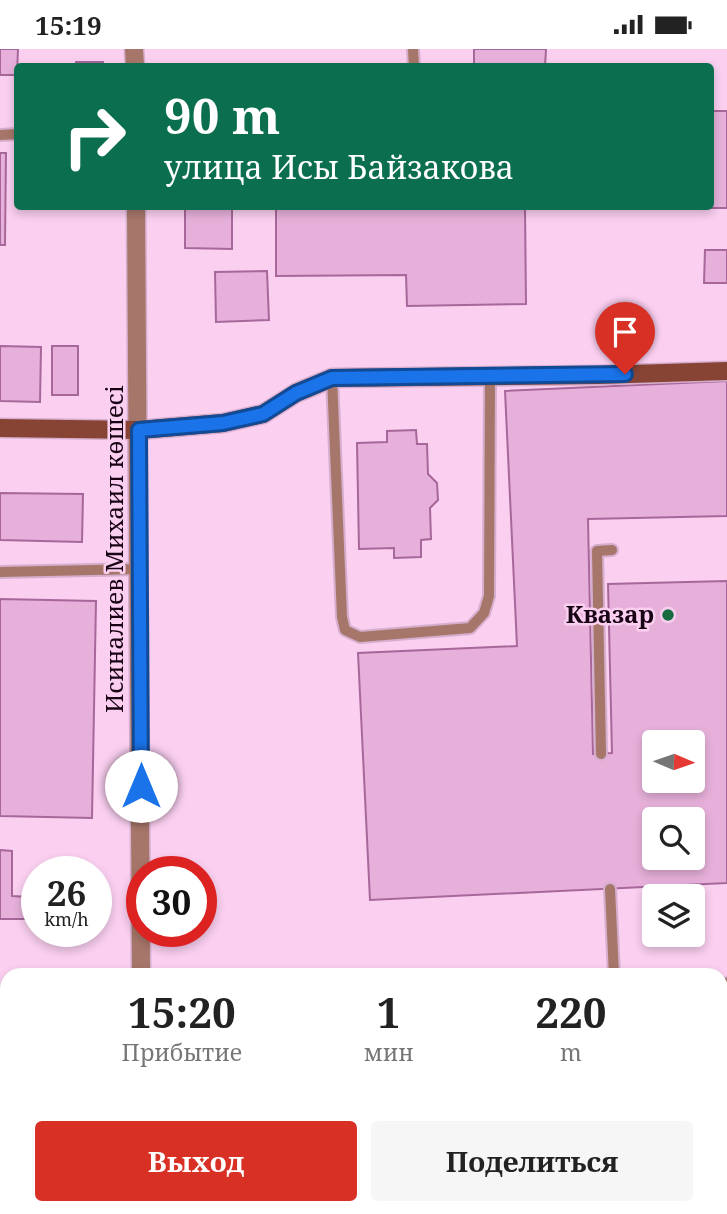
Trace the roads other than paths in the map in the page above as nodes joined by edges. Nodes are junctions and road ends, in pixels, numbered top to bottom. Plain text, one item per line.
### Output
1 (136, 210) edge
2 (727, 371) edge
3 (490, 376) junction
4 (332, 378) junction
5 (0, 428) edge
6 (139, 430) junction
7 (611, 550) dead end
8 (140, 569) junction
9 (0, 572) edge
10 (601, 754) dead end
11 (610, 889) dead end
12 (141, 968) edge
13 (614, 968) edge

1 - 6 street, Исиналиев Михаил көшесі
2 - 3 street
3 - 4 street
3 - 4 lane
4 - 6 street
5 - 6 street
6 - 8 street, Исиналиев Михаил көшесі
7 - 10 lane
8 - 9 lane
8 - 12 street, Исиналиев Михаил көшесі
11 - 13 lane

